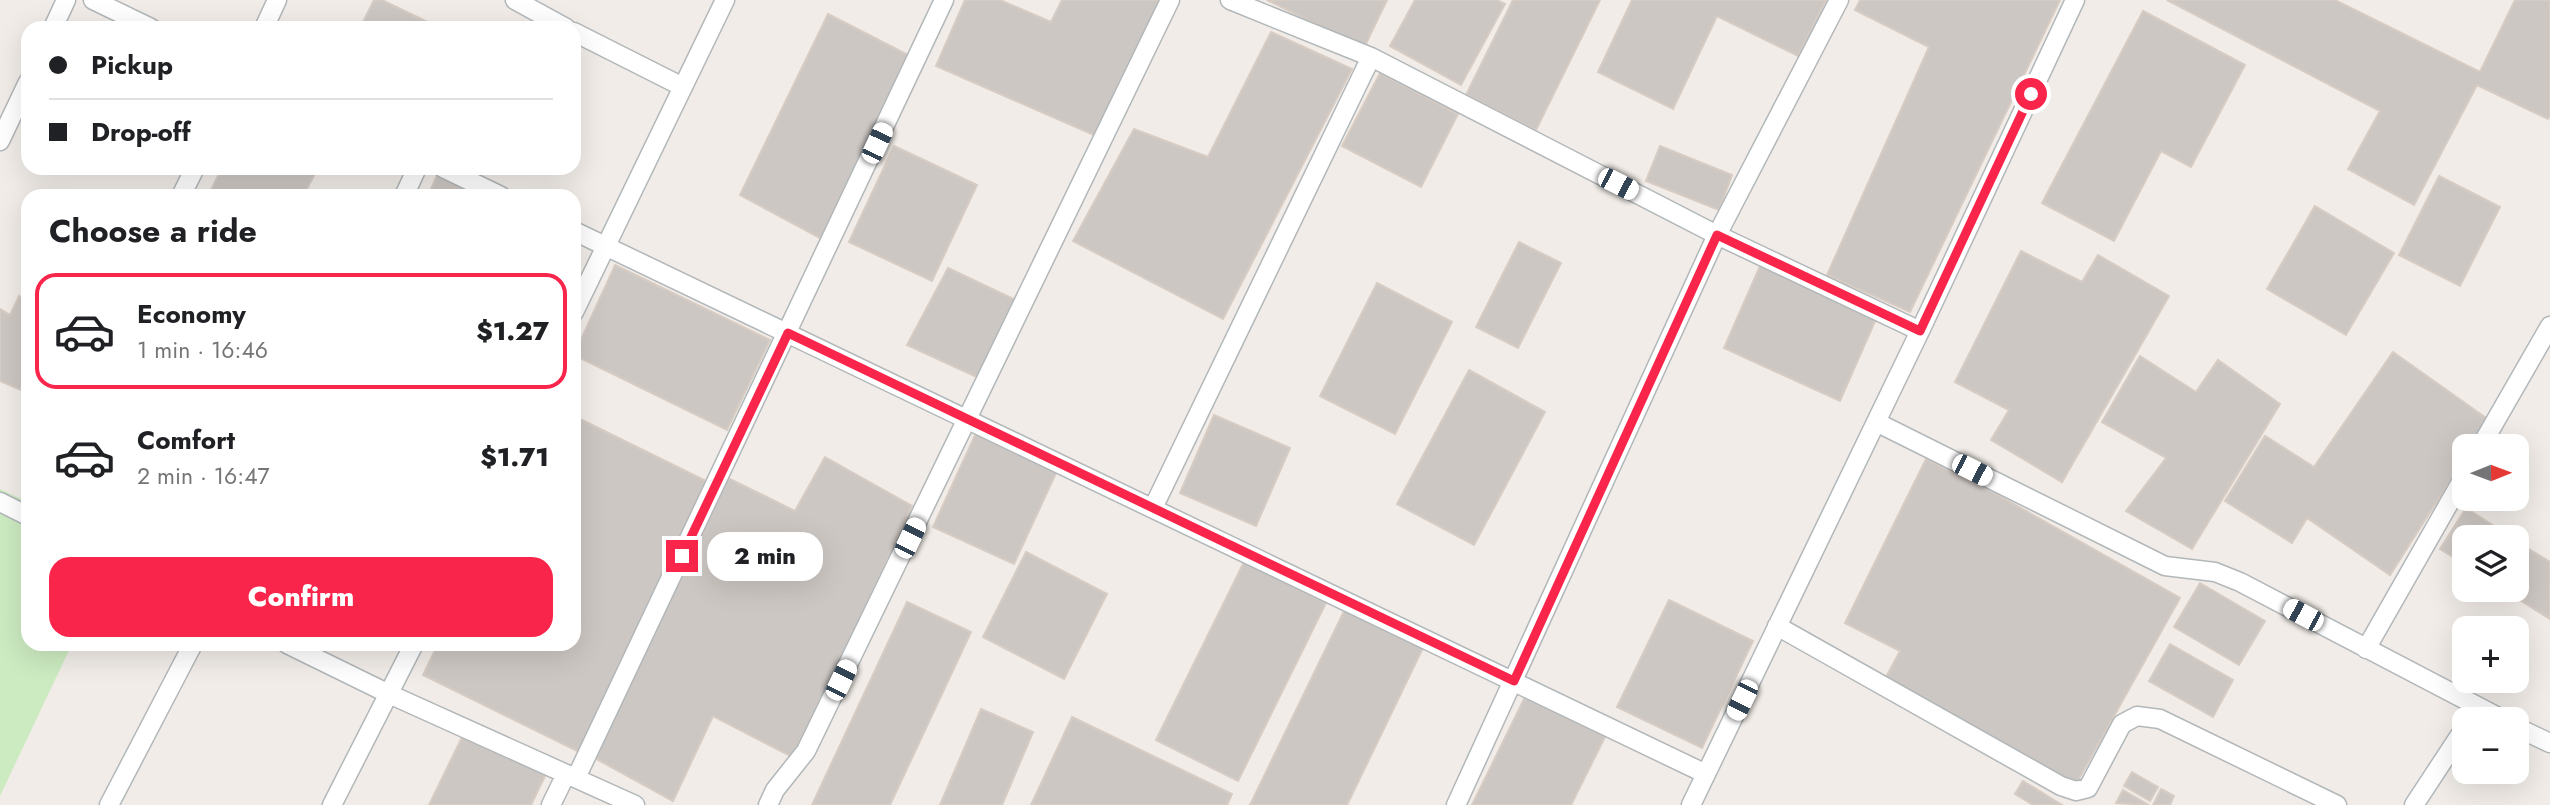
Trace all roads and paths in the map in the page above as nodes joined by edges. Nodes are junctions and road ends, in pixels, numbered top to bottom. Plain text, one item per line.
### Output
1 (66, 0) edge
2 (93, 0) edge
3 (277, 0) edge
4 (515, 0) edge
5 (725, 0) edge
6 (944, 0) edge
7 (1170, 0) edge
8 (1230, 0) edge
9 (1839, 0) edge
10 (2075, 0) edge
11 (56, 21) edge
12 (136, 21) edge
13 (267, 21) edge
14 (553, 21) edge
15 (581, 36) edge
16 (1371, 57) junction
17 (683, 87) junction
18 (21, 97) edge
19 (0, 141) edge
20 (458, 175) edge
21 (486, 189) edge
22 (581, 234) edge
23 (1717, 235) junction
24 (606, 247) junction
25 (581, 298) edge
26 (2550, 326) edge
27 (1920, 331) junction
28 (788, 333) junction
29 (968, 419) junction
30 (1876, 422) junction
31 (2489, 434) edge
32 (2452, 498) edge
33 (0, 502) edge
34 (21, 508) edge
35 (1153, 508) junction
36 (1777, 626) junction
37 (2366, 649) junction
38 (189, 651) edge
39 (302, 651) edge
40 (410, 651) edge
41 (1514, 681) junction
42 (389, 694) junction
43 (2464, 707) edge
44 (2529, 733) edge
45 (2550, 743) edge
46 (2452, 747) edge
47 (1706, 774) junction
48 (571, 776) junction
49 (109, 805) edge
50 (332, 805) edge
51 (551, 805) edge
52 (635, 805) edge
53 (768, 805) edge
54 (1456, 805) edge
55 (1690, 805) edge
56 (2337, 805) edge
57 (2414, 805) edge

1 - 11 street
2 - 12 street
3 - 13 street
4 - 14 street
5 - 17 street
6 - 28 street
7 - 29 street
8 - 16 street
9 - 23 street
10 - 27 street
15 - 17 street
16 - 23 street
16 - 35 street
17 - 24 street
18 - 19 street
20 - 21 street
22 - 24 street
23 - 27 street
23 - 41 street
24 - 25 street
24 - 28 street
26 - 31 street
27 - 30 street
28 - 29 street
28 - 48 street
29 - 35 street
29 - 53 street
30 - 36 street
30 - 37 street
32 - 37 street
33 - 34 street
35 - 41 street
36 - 47 street
36 - 56 street
37 - 43 street
38 - 49 street
39 - 42 street
40 - 42 street
41 - 47 street
41 - 54 street
42 - 48 street
42 - 50 street
44 - 45 street
46 - 57 street
47 - 55 street
48 - 51 street
48 - 52 street

